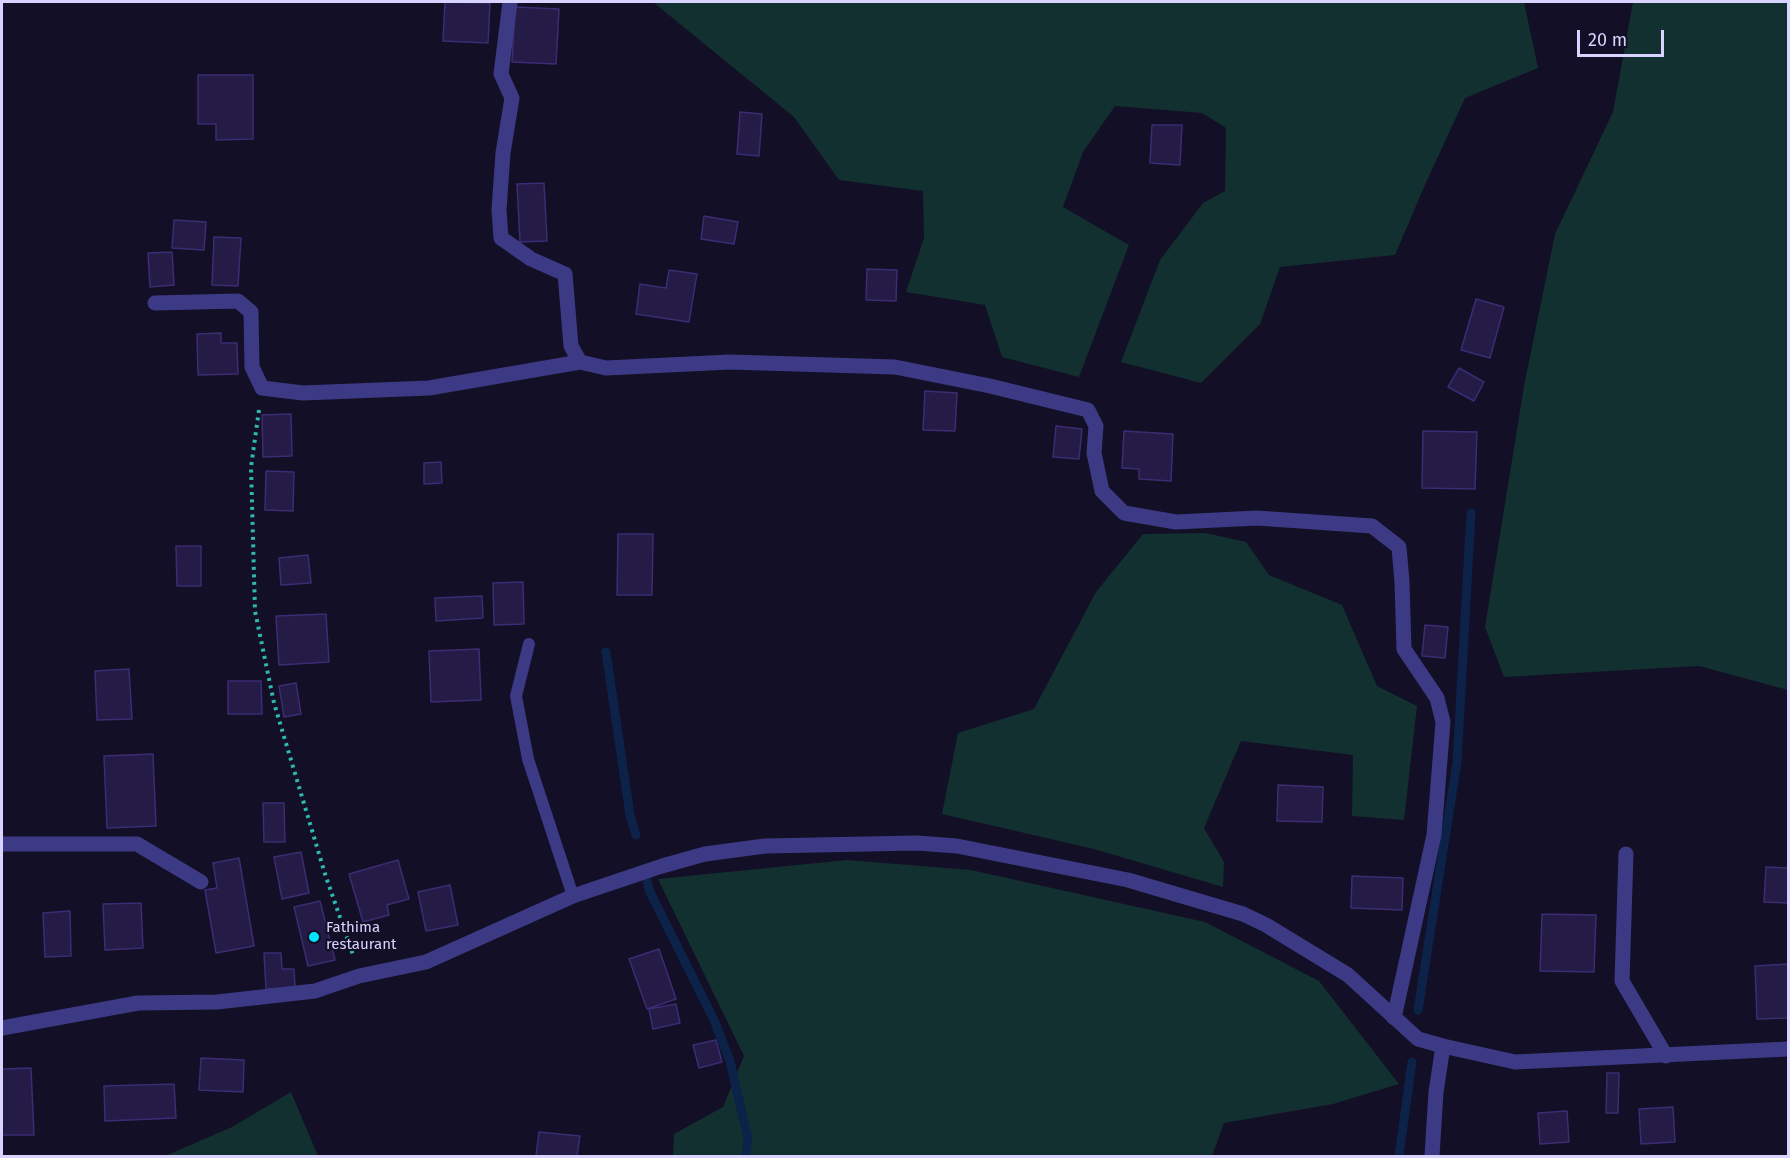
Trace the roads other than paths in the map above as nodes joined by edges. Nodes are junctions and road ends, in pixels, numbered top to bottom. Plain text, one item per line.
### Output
1 (510, 2) edge
2 (155, 303) dead end
3 (580, 362) junction
4 (529, 644) dead end
5 (2, 844) edge
6 (1626, 854) dead end
7 (201, 882) dead end
8 (573, 896) junction
9 (1394, 1018) junction
10 (2, 1029) edge
11 (1443, 1046) junction
12 (1788, 1049) edge
13 (1666, 1056) junction
14 (1431, 1156) edge

1 - 3 street
2 - 3 street
3 - 9 street
4 - 8 lane
5 - 7 street
6 - 13 street
8 - 9 street
8 - 10 street
9 - 11 street
11 - 13 street
11 - 14 street
12 - 13 street

